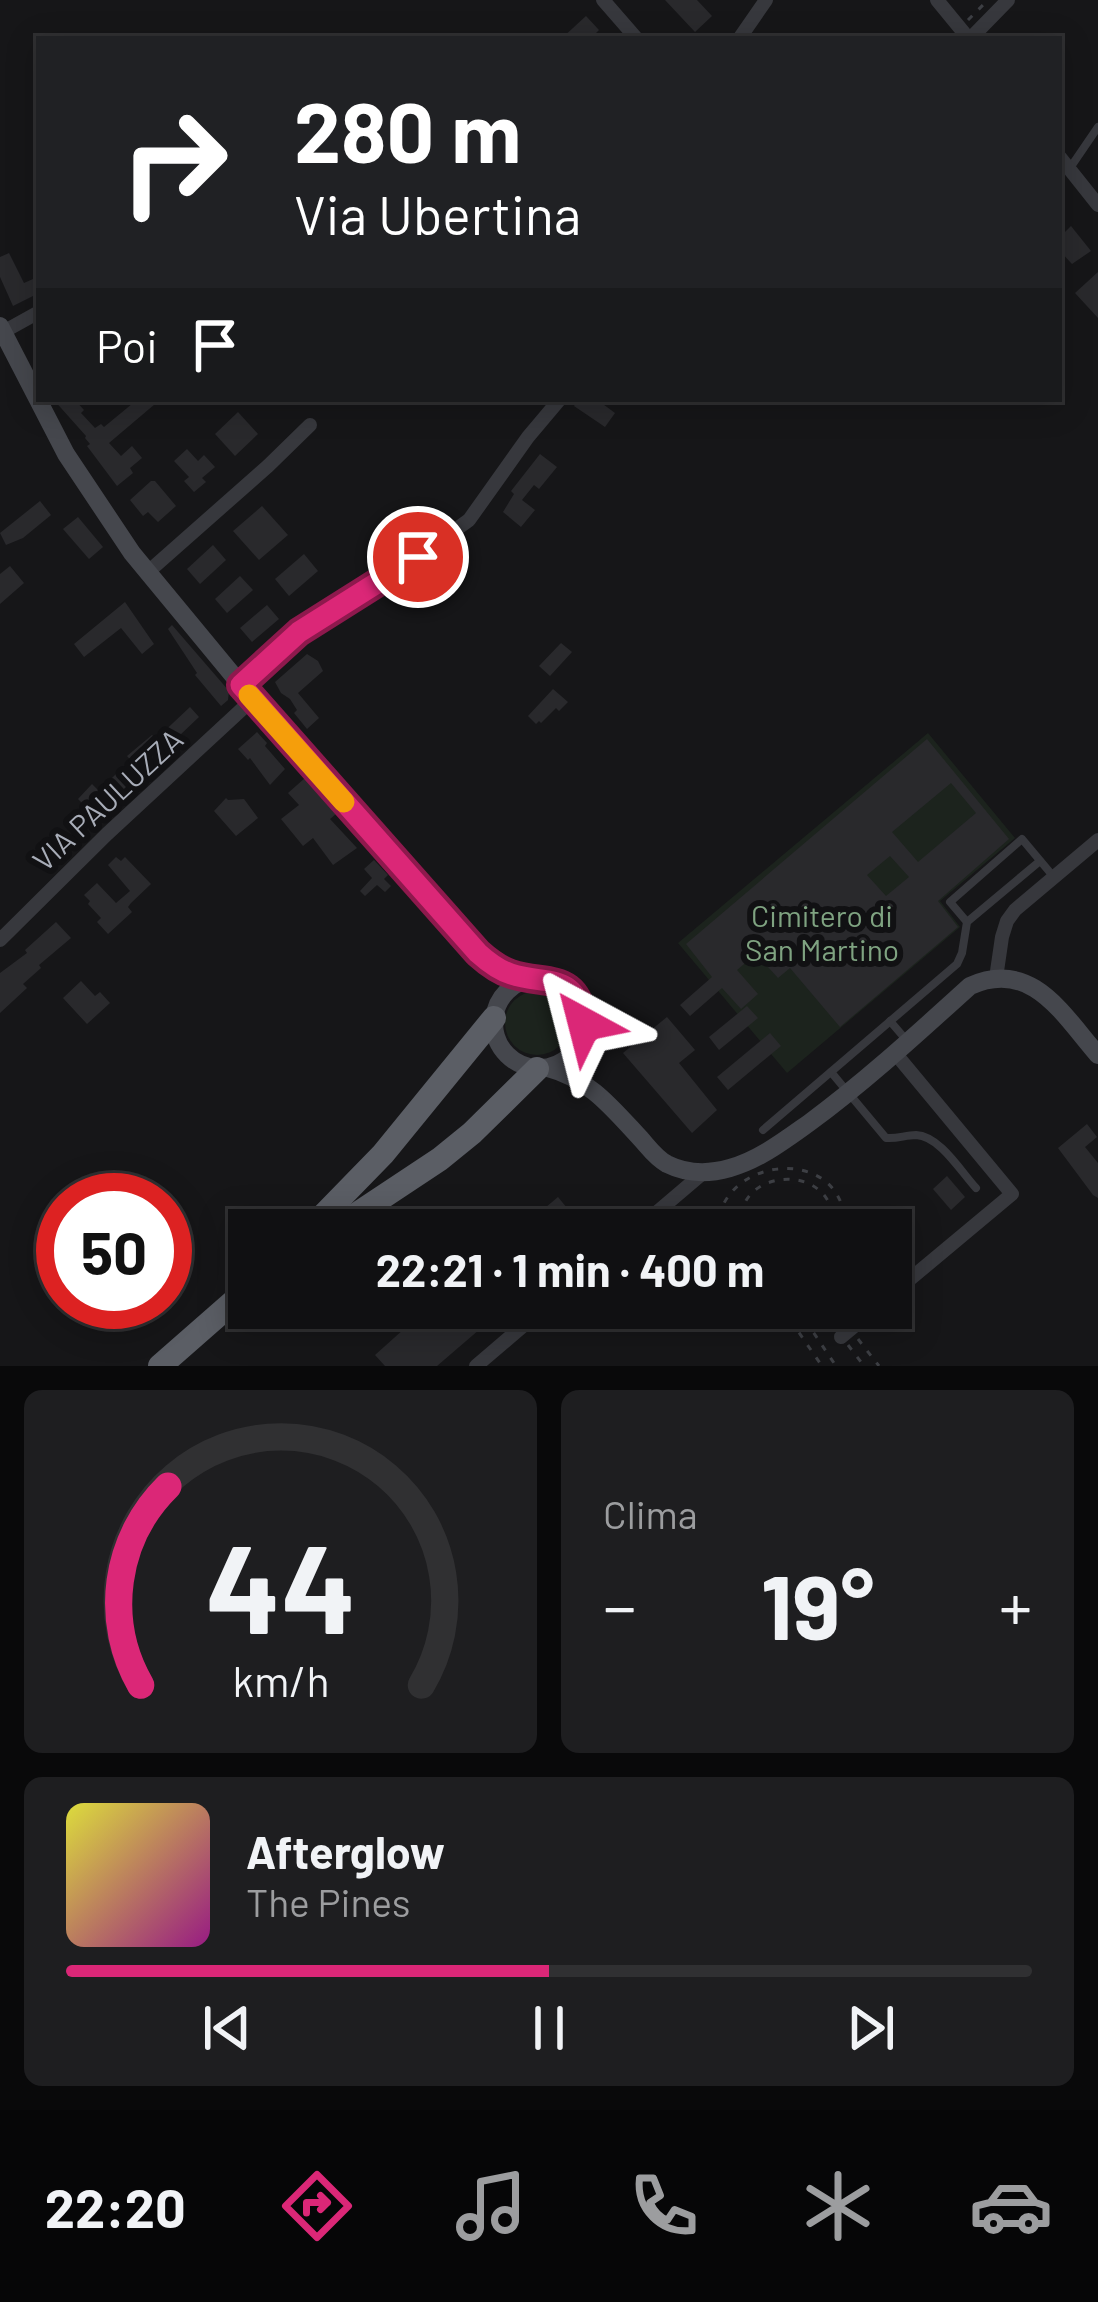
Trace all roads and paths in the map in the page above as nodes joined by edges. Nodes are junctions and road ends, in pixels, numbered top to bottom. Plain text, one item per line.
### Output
1 (603, 0) edge
2 (766, 0) edge
3 (937, 0) edge
4 (988, 0) edge
5 (1008, 0) edge
6 (967, 35) edge
7 (634, 36) edge
8 (741, 36) edge
9 (1098, 127) edge
10 (1062, 160) edge
11 (1069, 170) junction
12 (1098, 205) edge
13 (36, 313) edge
14 (2, 329) edge
15 (36, 395) edge
16 (39, 402) edge
17 (558, 402) edge
18 (310, 425) dead end
19 (148, 572) junction
20 (247, 692) junction
21 (1098, 840) edge
22 (1040, 861) junction
23 (1028, 871) junction
24 (1049, 882) junction
25 (968, 922) junction
26 (0, 940) edge
27 (478, 953) junction
28 (532, 978) junction
29 (996, 978) junction
30 (494, 1015) junction
31 (890, 1021) junction
32 (581, 1039) junction
33 (902, 1048) junction
34 (1098, 1055) edge
35 (542, 1068) junction
36 (831, 1072) junction
37 (849, 1093) junction
38 (599, 1094) junction
39 (763, 1130) dead end
40 (704, 1173) junction
41 (976, 1188) dead end
42 (329, 1209) edge
43 (365, 1209) edge
44 (661, 1209) edge
45 (721, 1209) edge
46 (741, 1209) edge
47 (832, 1209) edge
48 (842, 1209) edge
49 (912, 1277) edge
50 (228, 1308) edge
51 (519, 1329) edge
52 (796, 1329) edge
53 (810, 1329) edge
54 (840, 1329) edge
55 (850, 1329) edge
56 (845, 1333) junction
57 (160, 1366) edge
58 (476, 1366) edge
59 (822, 1366) edge
60 (836, 1366) edge
61 (864, 1366) edge
62 (879, 1366) edge

1 - 7 street
2 - 8 street
3 - 6 street
4 - 6 path
5 - 6 street
9 - 11 lane
10 - 11 street
11 - 12 street
13 - 14 street
14 - 15 main road
16 - 19 main road
17 - 20 street, VIA PAULUZZA
18 - 19 street
19 - 20 main road
20 - 26 street, VIA PAULUZZA
20 - 27 main road
21 - 24 street
22 - 23 lane
22 - 24 lane
22 - 25 lane
23 - 24 lane
23 - 25 lane
24 - 29 street
25 - 31 lane
27 - 28 main road
27 - 30 main road
28 - 30 main road
28 - 32 main road
29 - 33 main road
29 - 34 main road
30 - 35 main road
30 - 42 highway
31 - 33 lane
31 - 36 lane
32 - 35 main road
32 - 38 main road
33 - 37 main road
33 - 49 street
35 - 38 main road
35 - 43 highway
36 - 37 lane
36 - 39 lane
37 - 40 main road
37 - 41 lane
38 - 40 main road
40 - 44 street
45 - 48 path
46 - 47 path
50 - 57 highway
51 - 58 street
52 - 59 path
53 - 60 path
54 - 56 path
55 - 56 street
56 - 61 path
56 - 62 path

